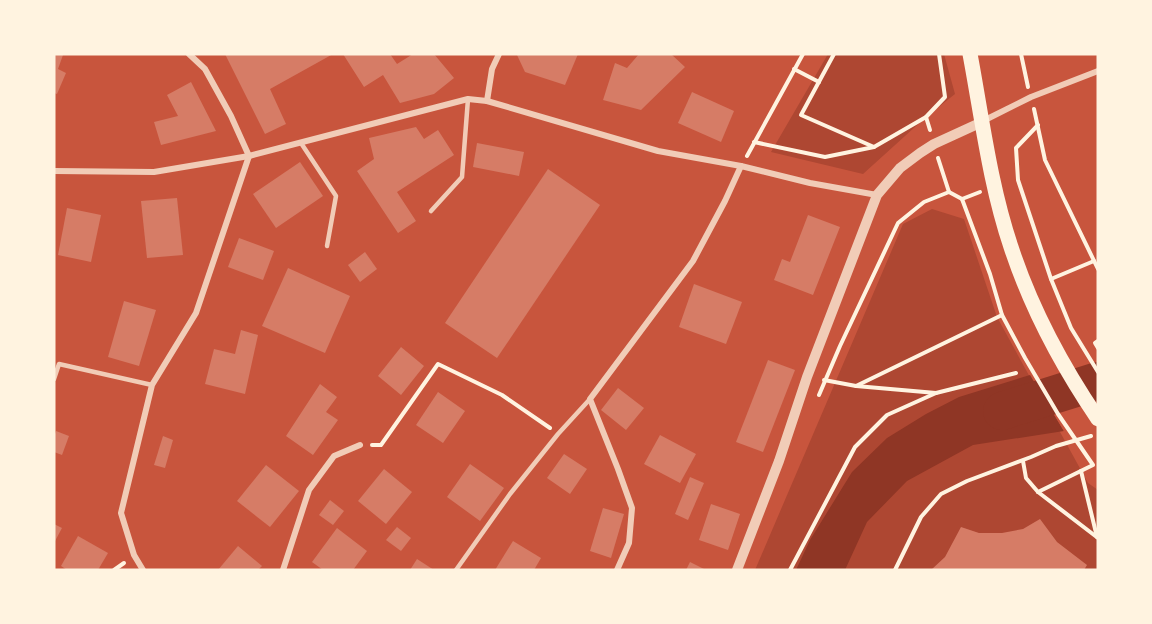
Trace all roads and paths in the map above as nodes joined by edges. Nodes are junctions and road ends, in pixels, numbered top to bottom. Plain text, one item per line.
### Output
1 (189, 54) edge
2 (499, 54) edge
3 (803, 54) edge
4 (834, 54) edge
5 (939, 54) edge
6 (970, 54) edge
7 (1022, 54) edge
8 (794, 69) junction
9 (1098, 71) edge
10 (819, 82) junction
11 (1030, 97) junction
12 (468, 99) junction
13 (487, 101) junction
14 (982, 122) junction
15 (301, 142) junction
16 (874, 147) junction
17 (249, 156) junction
18 (741, 166) junction
19 (54, 171) edge
20 (877, 195) junction
21 (431, 211) dead end
22 (327, 246) dead end
23 (1094, 261) junction
24 (1098, 268) edge
25 (1051, 279) junction
26 (1002, 315) junction
27 (1096, 342) edge
28 (840, 346) junction
29 (845, 348) dead end
30 (1098, 348) edge
31 (1098, 372) edge
32 (1016, 373) dead end
33 (807, 377) junction
34 (54, 379) edge
35 (826, 380) junction
36 (152, 385) junction
37 (856, 386) junction
38 (936, 393) junction
39 (590, 399) junction
40 (817, 401) dead end
41 (1098, 419) edge
42 (558, 434) junction
43 (1098, 434) edge
44 (360, 445) joint
45 (1023, 461) junction
46 (1081, 471) junction
47 (1038, 492) junction
48 (1098, 538) edge
49 (143, 570) edge
50 (283, 570) edge
51 (456, 570) edge
52 (617, 570) edge
53 (737, 570) edge
54 (790, 570) edge
55 (895, 570) edge

1 - 17 street
2 - 13 street
3 - 8 path
4 - 10 path
5 - 16 path
6 - 14 main road
7 - 11 path
8 - 10 path
8 - 16 path
9 - 11 street
10 - 16 path
11 - 14 street
12 - 13 street
12 - 15 street
12 - 21 lane
13 - 18 street
14 - 20 street
14 - 41 main road
15 - 17 street
15 - 22 lane
17 - 19 street
17 - 36 street
18 - 20 street
18 - 39 street
20 - 33 street
23 - 24 path
23 - 25 path
23 - 25 path
25 - 31 path
26 - 28 path
26 - 37 path
26 - 46 path
27 - 30 path
28 - 29 path
28 - 35 path
32 - 38 path
33 - 35 path
33 - 53 street
34 - 36 lane
35 - 37 path
35 - 40 path
36 - 49 street
37 - 38 path
38 - 54 path
39 - 42 lane
39 - 52 street
42 - 44 path
42 - 51 lane
43 - 45 path
44 - 50 street
45 - 47 path
45 - 55 path
46 - 47 path
46 - 48 path
47 - 48 path

